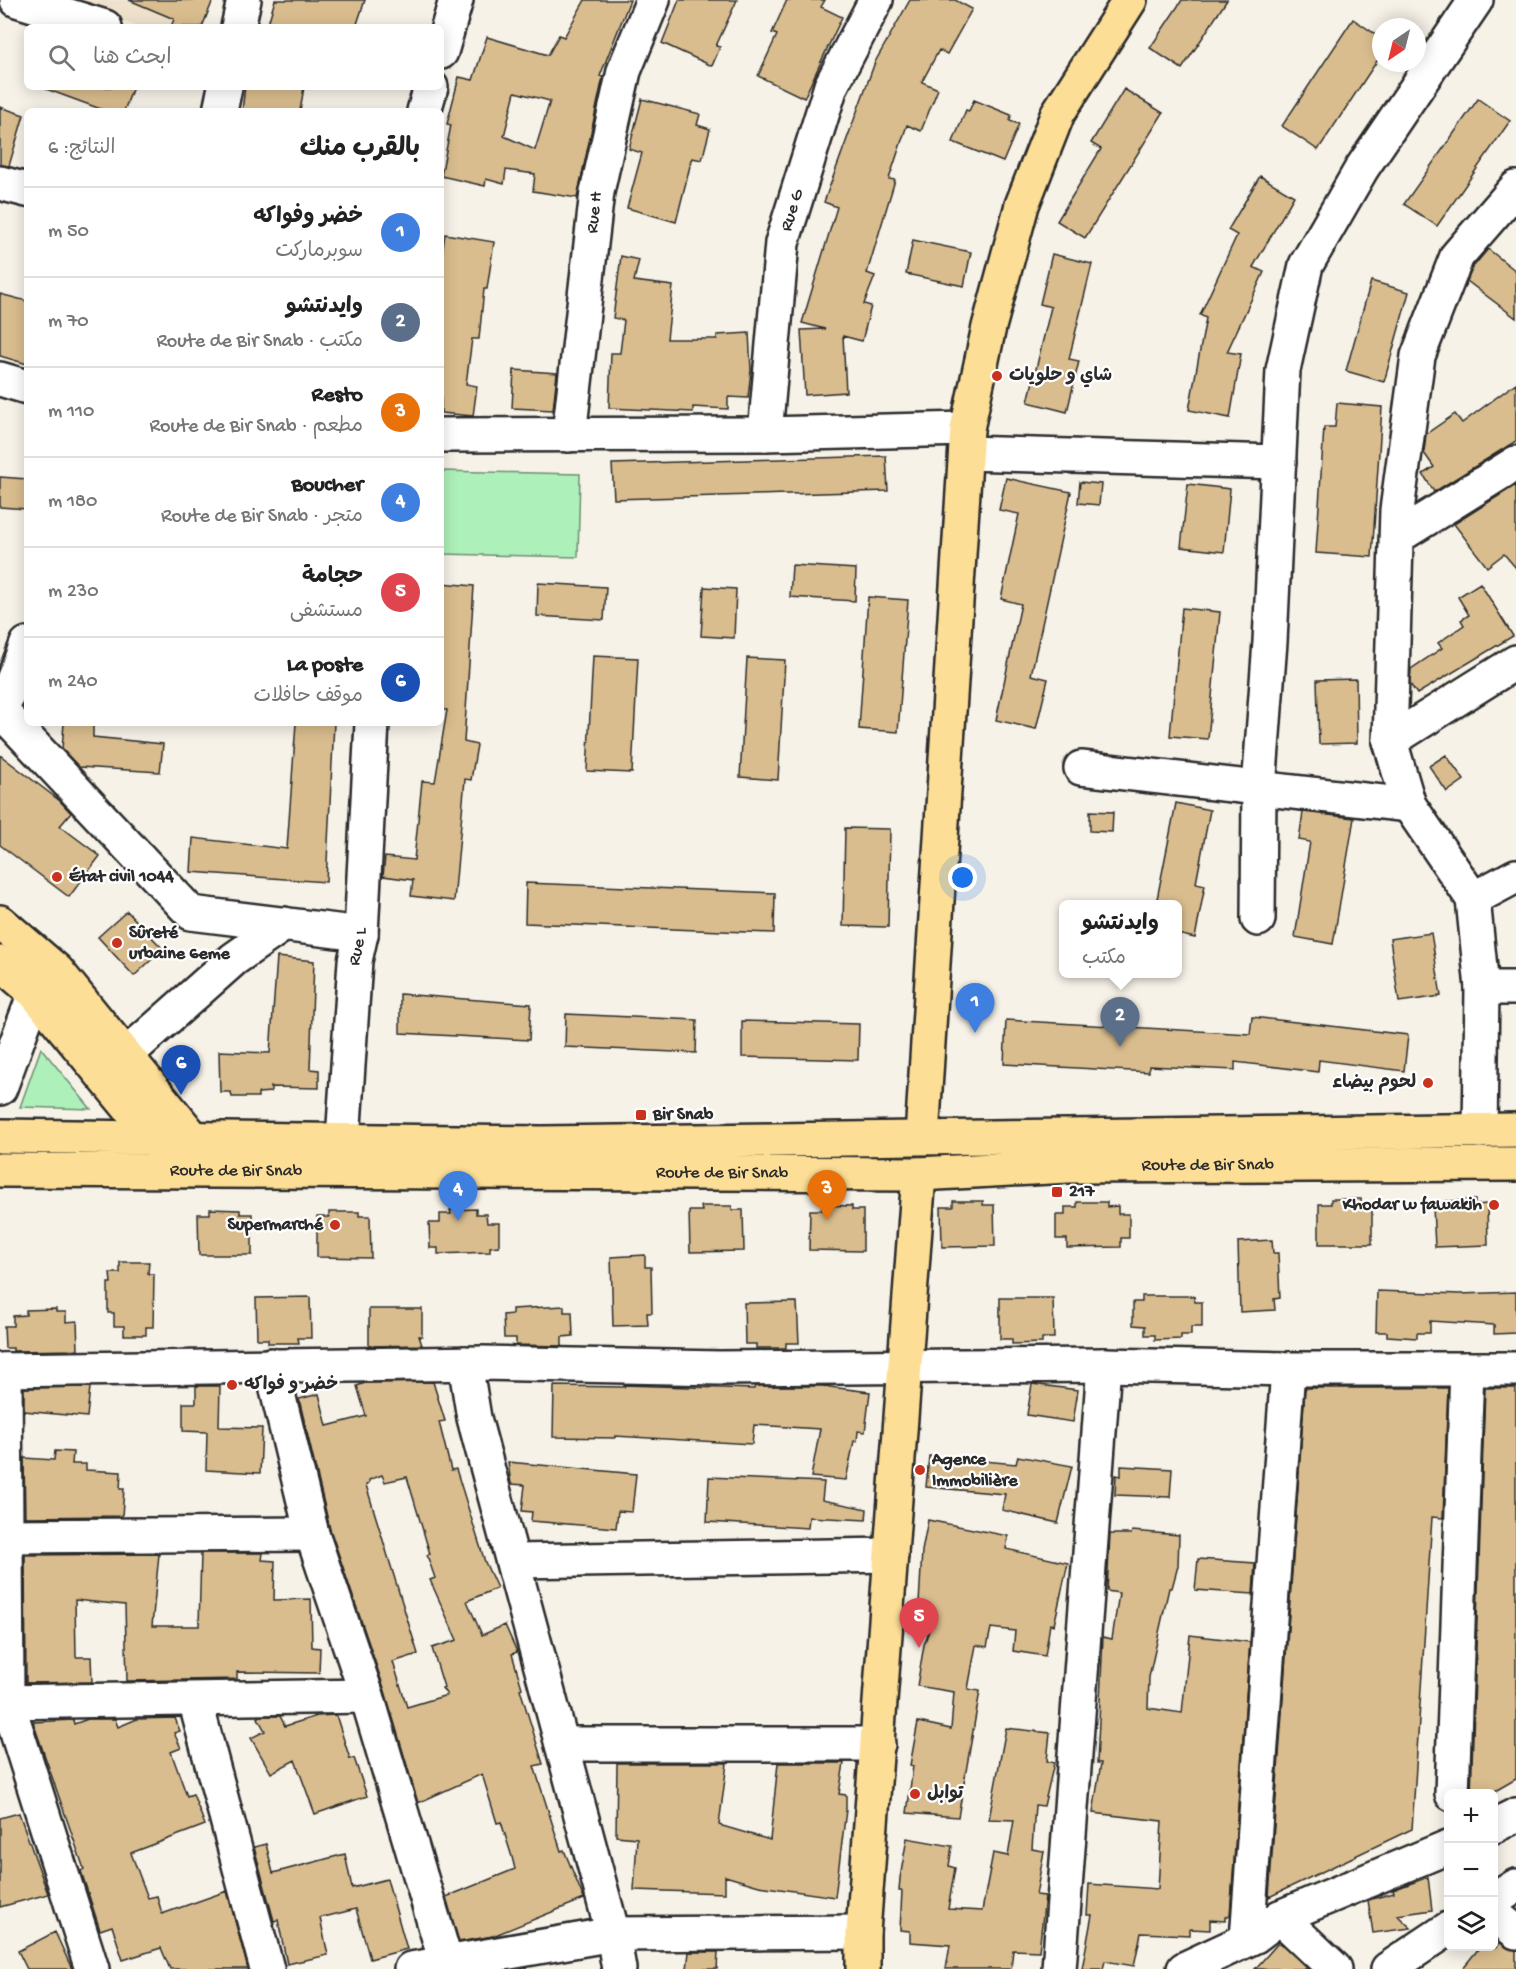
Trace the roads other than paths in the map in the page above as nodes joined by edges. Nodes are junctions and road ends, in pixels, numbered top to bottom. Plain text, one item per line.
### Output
1 (244, 0) edge
2 (456, 0) edge
3 (653, 0) edge
4 (876, 0) edge
5 (1130, 0) edge
6 (1476, 0) edge
7 (31, 2) edge
8 (96, 24) edge
9 (239, 24) edge
10 (444, 42) edge
11 (224, 90) edge
12 (430, 90) edge
13 (221, 108) edge
14 (424, 108) edge
15 (0, 183) edge
16 (1516, 188) edge
17 (24, 189) edge
18 (0, 379) edge
19 (24, 386) edge
20 (765, 434) junction
21 (444, 435) edge
22 (568, 435) junction
23 (966, 441) junction
24 (1279, 462) junction
25 (1516, 462) edge
26 (1397, 537) junction
27 (24, 652) edge
28 (1516, 662) edge
29 (1, 713) edge
30 (372, 726) edge
31 (1390, 741) junction
32 (1081, 768) dead end
33 (1259, 788) junction
34 (1409, 805) junction
35 (1516, 876) edge
36 (1473, 899) junction
37 (191, 913) junction
38 (1258, 919) dead end
39 (0, 922) edge
40 (284, 924) junction
41 (361, 934) junction
42 (234, 960) junction
43 (0, 963) edge
44 (1482, 988) junction
45 (1516, 988) edge
46 (35, 993) junction
47 (127, 1054) junction
48 (0, 1088) edge
49 (1516, 1130) edge
50 (1480, 1131) junction
51 (0, 1136) edge
52 (156, 1137) junction
53 (924, 1137) junction
54 (194, 1139) junction
55 (341, 1157) junction
56 (1516, 1164) edge
57 (0, 1170) edge
58 (195, 1173) junction
59 (923, 1174) junction
60 (465, 1363) junction
61 (271, 1365) junction
62 (1104, 1365) junction
63 (904, 1368) junction
64 (1467, 1369) junction
65 (1516, 1369) edge
66 (2, 1370) edge
67 (1288, 1370) junction
68 (312, 1534) junction
69 (2, 1536) edge
70 (891, 1555) junction
71 (513, 1561) junction
72 (367, 1696) junction
73 (195, 1700) junction
74 (4, 1702) edge
75 (562, 1744) junction
76 (878, 1744) junction
77 (1452, 1789) edge
78 (1516, 1815) edge
79 (1498, 1824) edge
80 (1444, 1849) edge
81 (1516, 1886) edge
82 (1498, 1897) edge
83 (1280, 1917) junction
84 (1498, 1917) edge
85 (863, 1932) junction
86 (1444, 1932) edge
87 (1516, 1932) edge
88 (613, 1934) junction
89 (1246, 1939) junction
90 (448, 1966) edge
91 (92, 1969) edge
92 (267, 1969) edge
93 (411, 1969) edge
94 (619, 1969) edge
95 (863, 1969) edge
96 (1059, 1969) edge
97 (1184, 1969) edge
98 (1335, 1969) edge
99 (1388, 1969) edge

1 - 9 street
2 - 10 street
3 - 22 street, Rue H
4 - 20 street, Rue G
5 - 23 main road
6 - 24 street
7 - 8 street
11 - 13 street
12 - 14 street
15 - 17 street
16 - 26 street
18 - 19 street
20 - 22 street
20 - 23 street
21 - 22 street
23 - 24 street
23 - 53 main road
24 - 33 street
25 - 26 street
26 - 31 street
27 - 29 street
28 - 31 street
29 - 37 street
30 - 41 street, Rue L
31 - 34 street
32 - 33 street
33 - 34 street
33 - 38 street
34 - 36 street
35 - 36 street
36 - 44 street
37 - 40 street
37 - 42 street
39 - 47 main road
40 - 41 street
40 - 42 street
41 - 55 street, Rue L
42 - 47 street
43 - 46 main road
44 - 45 street
44 - 50 street
46 - 48 street
46 - 52 main road
47 - 54 main road
49 - 50 main road, Route de Bir Snab
50 - 53 main road, Route de Bir Snab
51 - 52 main road, Route de Bir Snab
52 - 54 main road, Route de Bir Snab
52 - 58 main road
53 - 55 main road, Route de Bir Snab
53 - 59 main road
53 - 59 main road
54 - 55 main road, Route de Bir Snab
54 - 58 main road
55 - 58 main road, Route de Bir Snab
55 - 59 main road, Route de Bir Snab
56 - 59 main road, Route de Bir Snab
57 - 58 main road, Route de Bir Snab
59 - 63 main road
60 - 61 street
60 - 63 street
60 - 71 street
61 - 66 street
61 - 68 street
62 - 63 street
62 - 67 street
62 - 96 street
63 - 70 main road
64 - 65 street
64 - 67 street
64 - 77 street
66 - 69 street
67 - 89 street
68 - 69 street
68 - 72 street
69 - 74 street
70 - 71 street
70 - 76 main road
71 - 75 street
72 - 73 street
72 - 90 street
73 - 74 street
73 - 92 street
74 - 91 street
75 - 76 street
75 - 88 street
76 - 85 main road
78 - 79 street
80 - 83 street
81 - 82 street
83 - 89 street
83 - 98 street
84 - 87 street
85 - 88 street
85 - 95 main road
86 - 99 street
88 - 90 street
88 - 94 street
89 - 97 street
90 - 93 street

